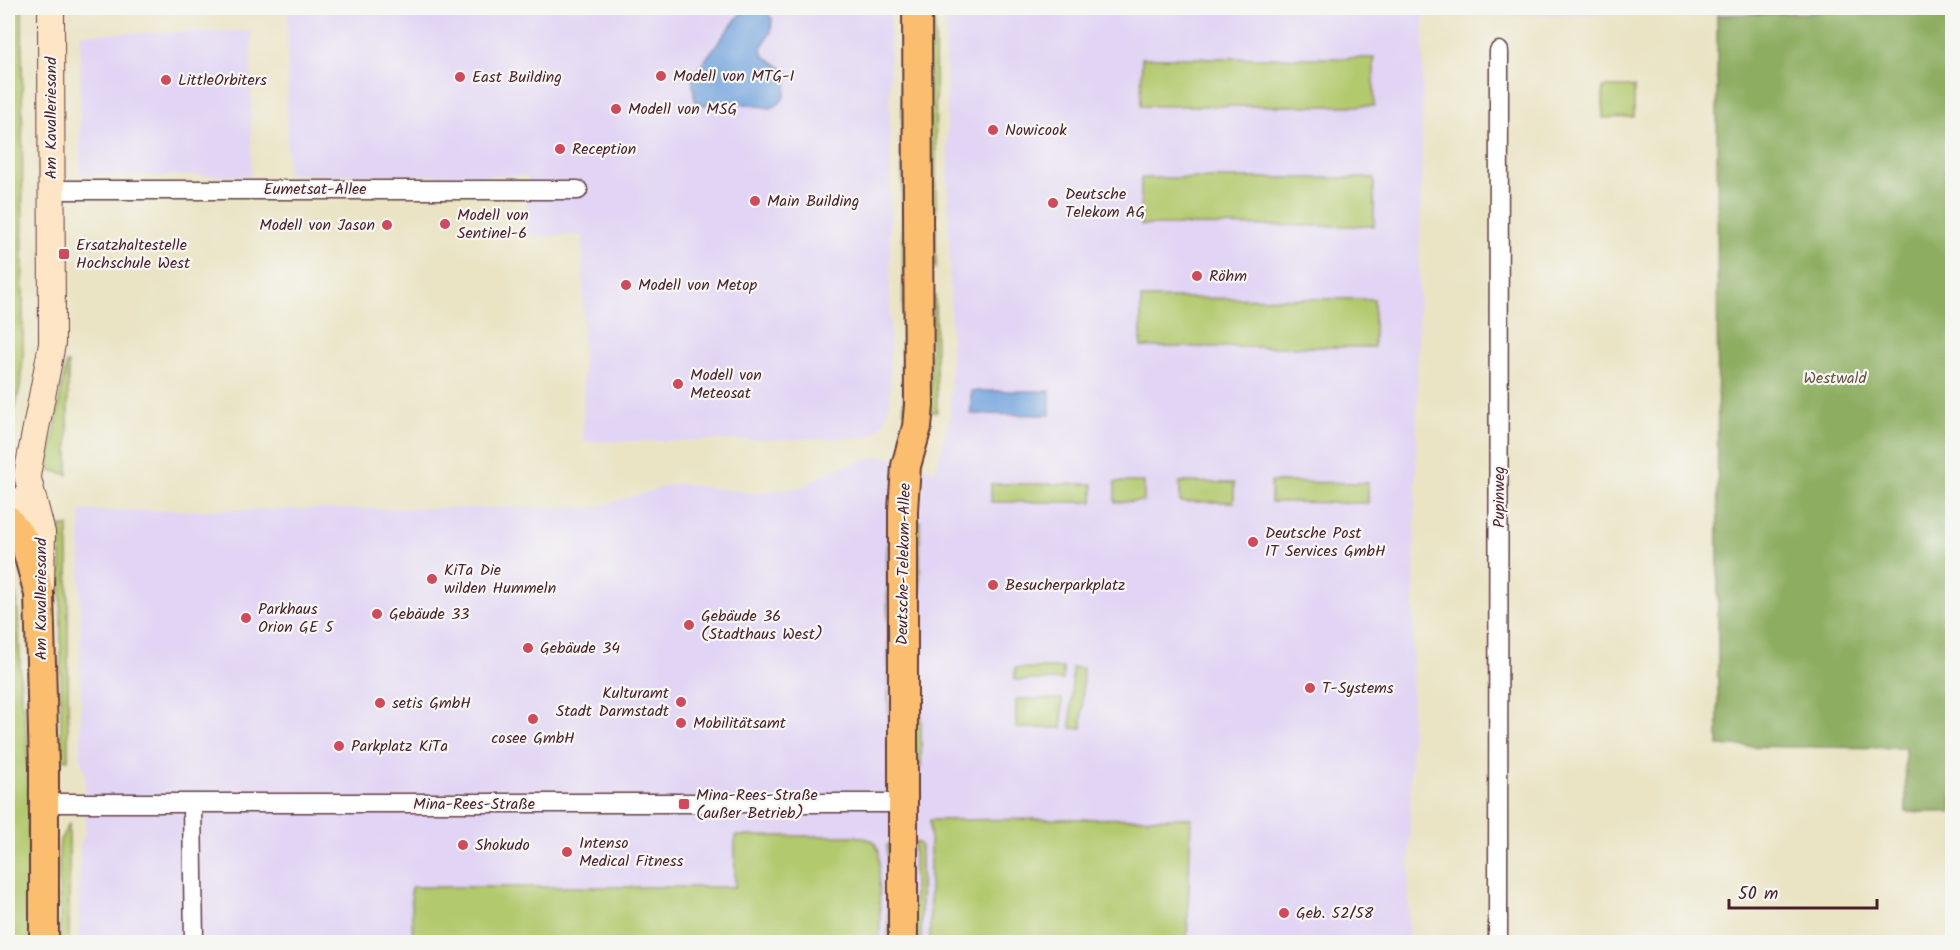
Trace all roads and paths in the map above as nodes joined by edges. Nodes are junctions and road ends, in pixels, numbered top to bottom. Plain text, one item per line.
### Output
1 (51, 8) edge
2 (917, 8) edge
3 (1499, 51) dead end
4 (51, 190) junction
5 (578, 190) dead end
6 (17, 482) edge
7 (8, 498) edge
8 (8, 520) edge
9 (39, 594) junction
10 (903, 803) junction
11 (45, 804) junction
12 (192, 804) junction
13 (44, 942) edge
14 (194, 942) edge
15 (903, 942) edge
16 (1498, 942) edge

1 - 4 street, Am Kavalleriesand
2 - 10 main road, Deutsche-Telekom-Allee
3 - 16 street, Pupinweg
4 - 5 street, Eumetsat-Allee
4 - 6 street, Am Kavalleriesand
6 - 9 street, Am Kavalleriesand
7 - 9 street
8 - 9 main road
9 - 11 main road, Am Kavalleriesand
10 - 12 street, Mina-Rees-Straße
10 - 15 main road, Deutsche-Telekom-Allee
11 - 12 street, Mina-Rees-Straße
11 - 13 main road, Am Kavalleriesand
12 - 14 street

